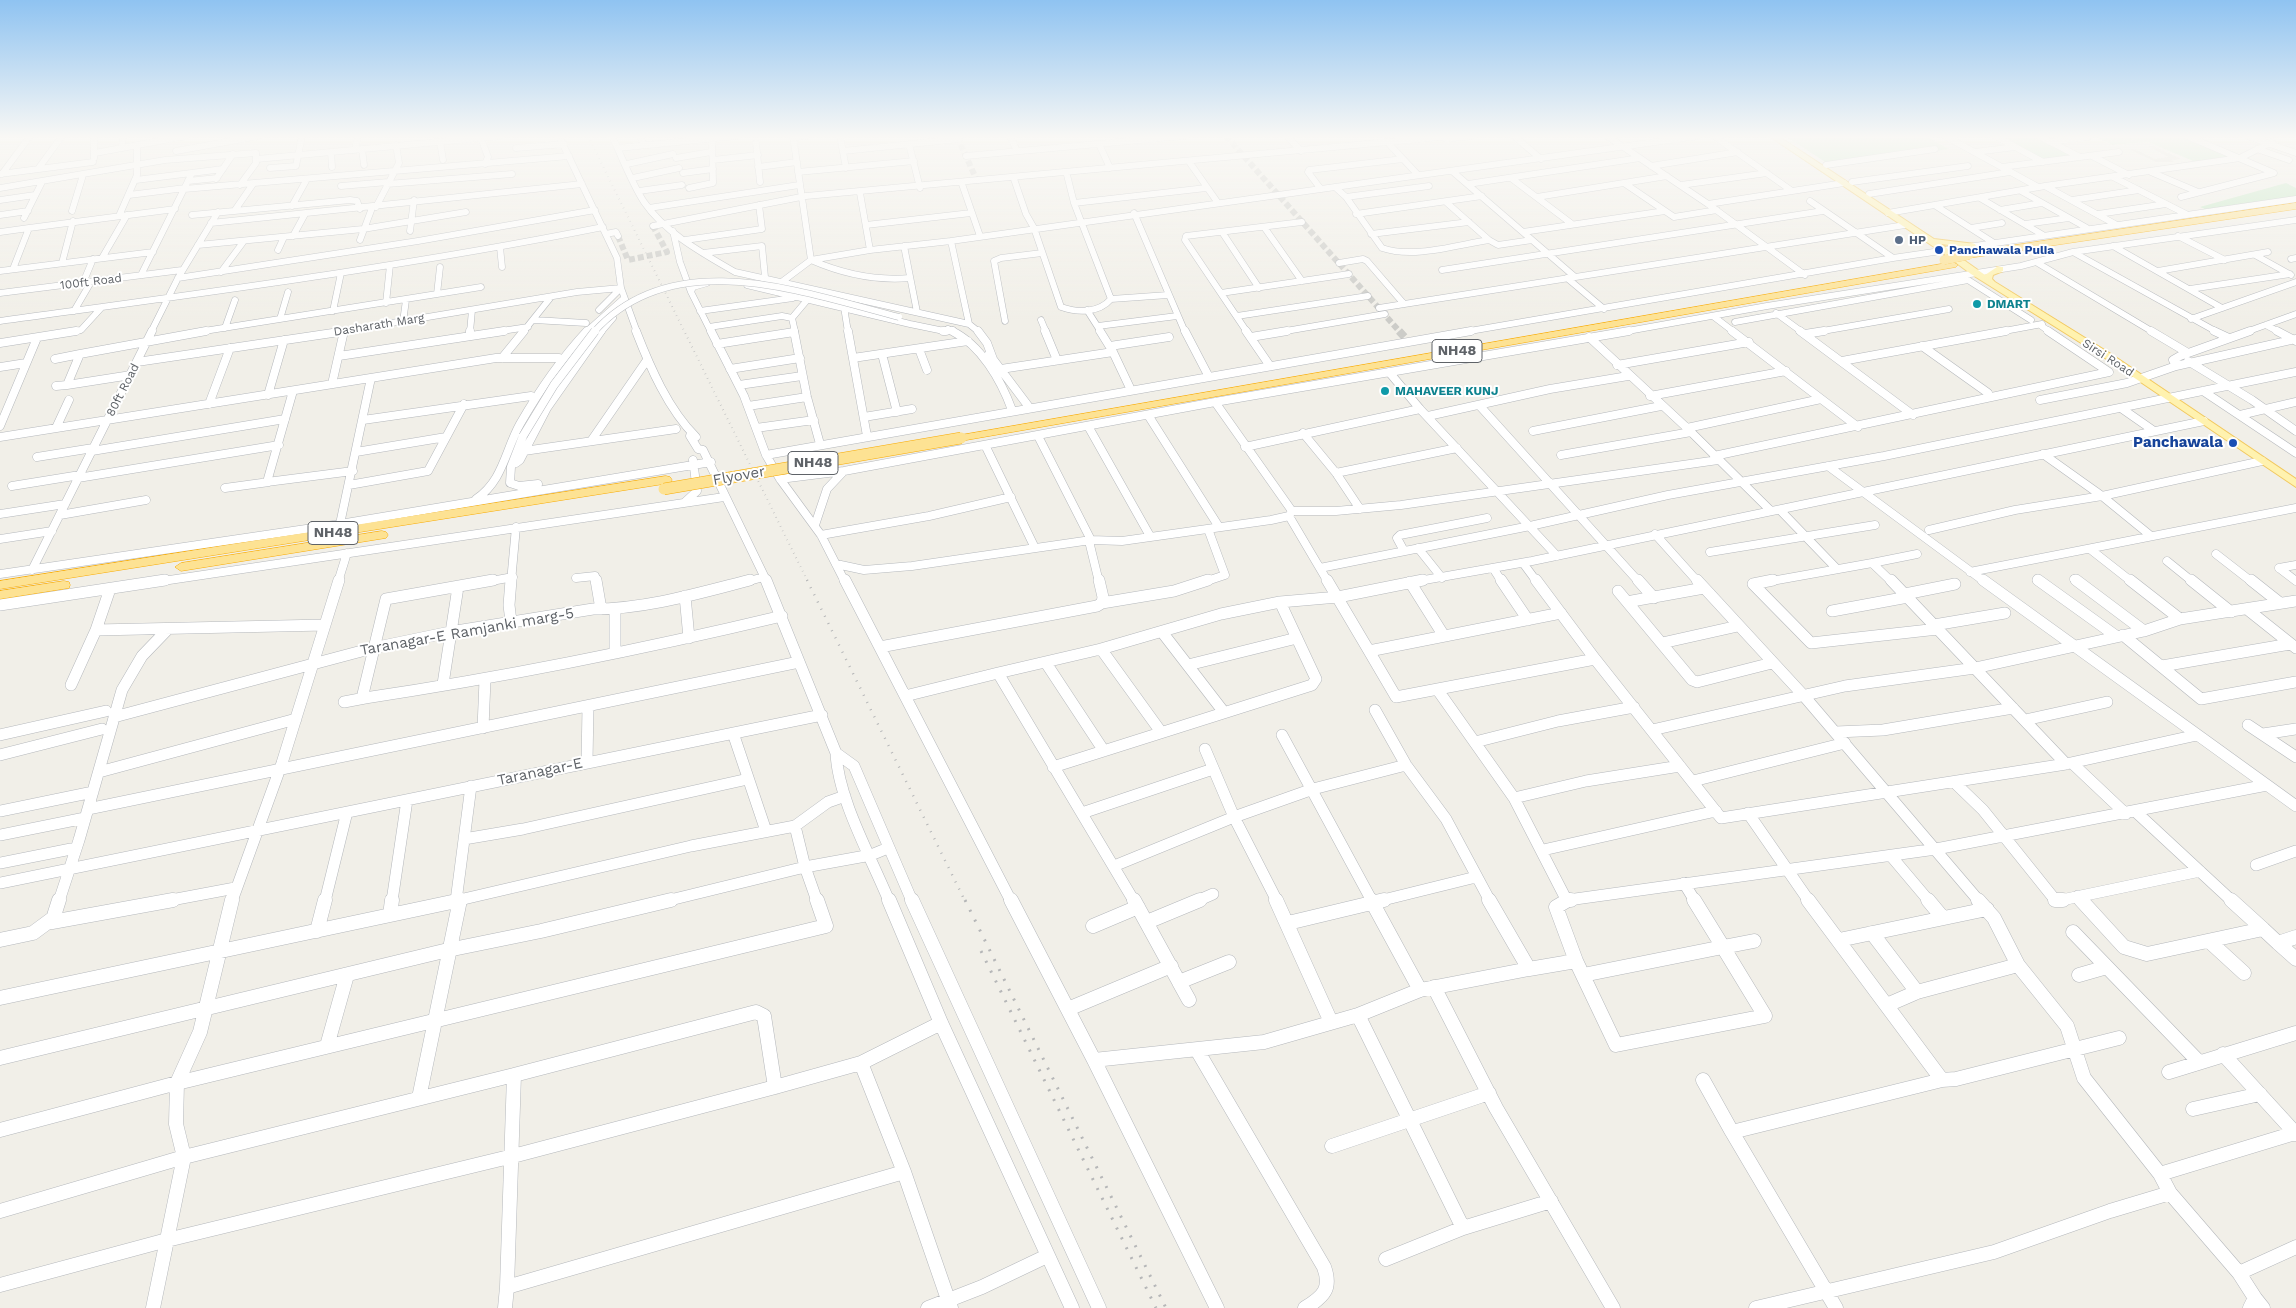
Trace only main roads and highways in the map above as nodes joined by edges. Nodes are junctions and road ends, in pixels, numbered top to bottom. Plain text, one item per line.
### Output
1 (1869, 197) edge
2 (1873, 197) edge
3 (2296, 206) edge
4 (1892, 212) junction
5 (2296, 213) edge
6 (1920, 233) junction
7 (1929, 239) junction
8 (1970, 251) junction
9 (1948, 259) junction
10 (2000, 269) road end
11 (1992, 283) junction
12 (665, 484) junction
13 (2296, 484) edge
14 (0, 585) edge
15 (0, 595) edge

1 - 4 main road, Sirsi Road
2 - 4 main road, Sirsi Road
3 - 8 highway, NH48
4 - 6 main road, Sirsi Road
4 - 6 main road, Sirsi Road
5 - 9 highway, NH48
6 - 7 main road, Sirsi Road
7 - 8 main road
7 - 9 main road, Sirsi Road
8 - 9 highway, NH48, bridge
9 - 11 main road, Sirsi Road
9 - 12 highway, Flyover / NH48, bridge
10 - 11 main road
11 - 13 main road, Sirsi Road
12 - 14 highway, NH48
12 - 15 highway, NH48

